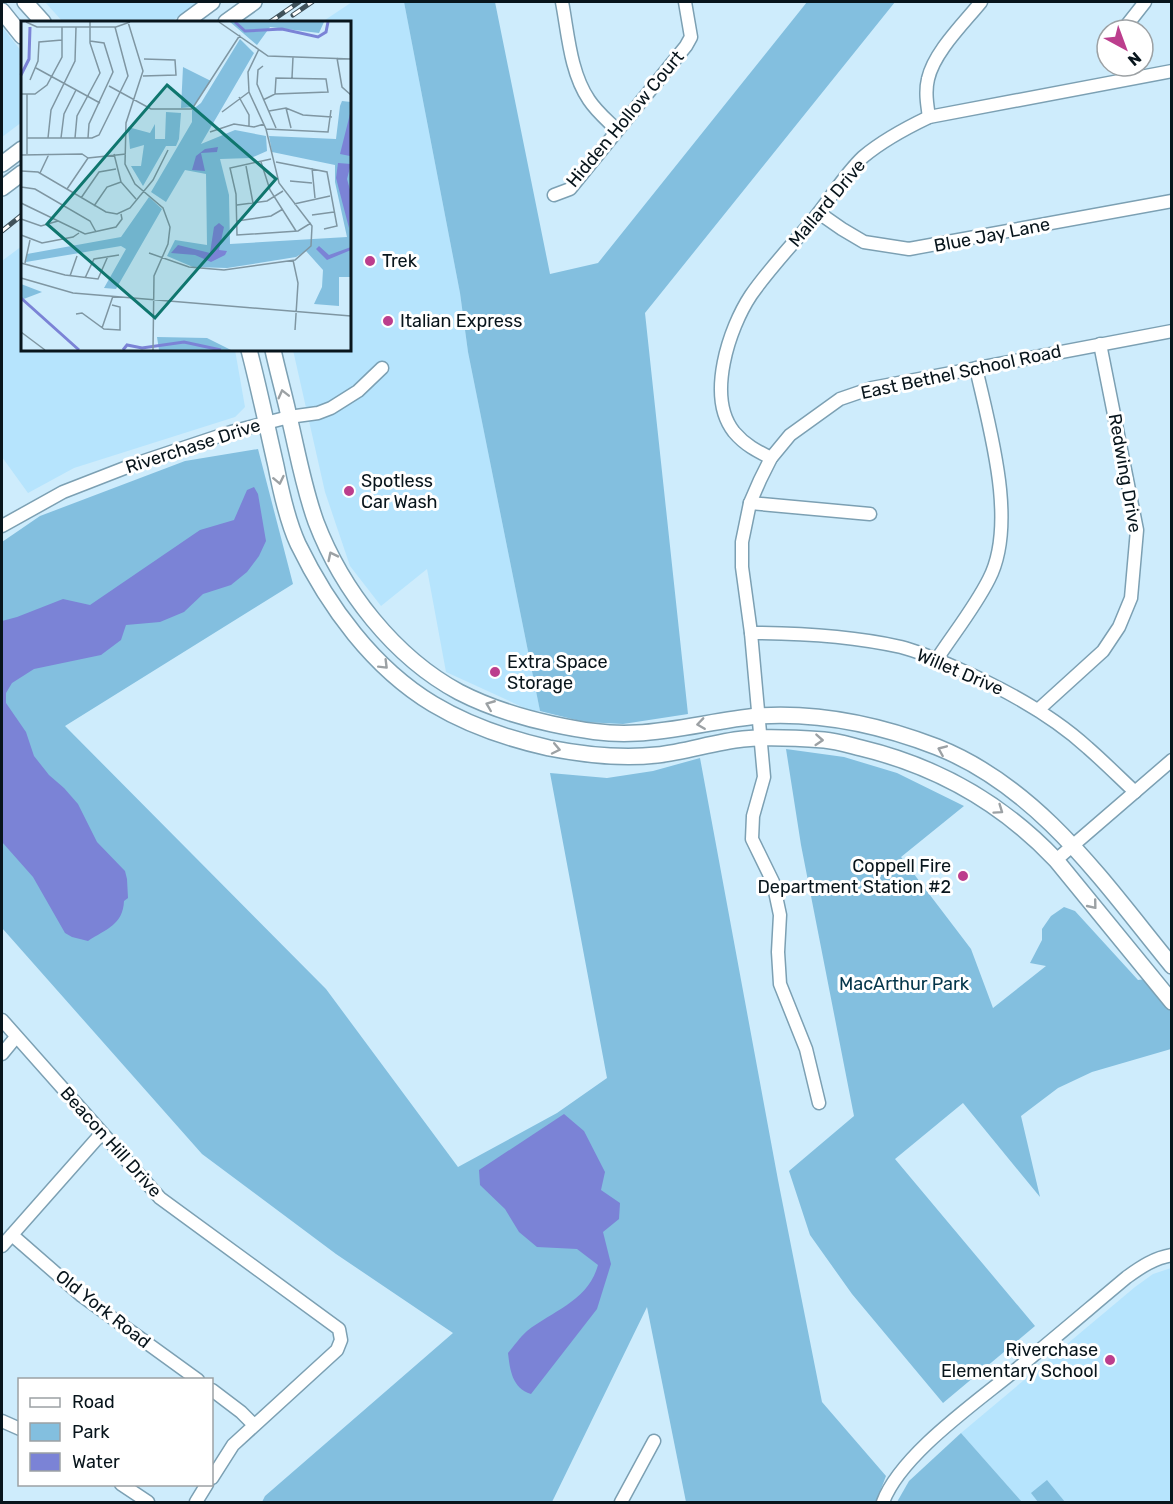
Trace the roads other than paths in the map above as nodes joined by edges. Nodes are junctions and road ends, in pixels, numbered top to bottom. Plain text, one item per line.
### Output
1 (25, 2) edge
2 (212, 2) edge
3 (562, 2) edge
4 (685, 2) edge
5 (981, 2) edge
6 (1145, 2) edge
7 (248, 3) edge
8 (2, 11) edge
9 (1133, 18) edge
10 (42, 21) edge
11 (186, 21) edge
12 (227, 21) edge
13 (21, 35) edge
14 (1172, 71) edge
15 (1120, 80) joint
16 (929, 117) junction
17 (617, 130) junction
18 (21, 150) edge
19 (2, 164) edge
20 (21, 175) edge
21 (2, 188) edge
22 (554, 195) dead end
23 (1172, 201) edge
24 (819, 213) junction
25 (1172, 332) edge
26 (1100, 344) junction
27 (249, 351) edge
28 (273, 351) edge
29 (382, 368) dead end
30 (976, 368) junction
31 (289, 417) junction
32 (266, 423) junction
33 (771, 458) junction
34 (750, 503) junction
35 (870, 514) dead end
36 (2, 526) edge
37 (363, 606) junction
38 (344, 622) junction
39 (751, 633) junction
40 (937, 659) junction
41 (1038, 710) junction
42 (759, 716) junction
43 (761, 738) junction
44 (1172, 760) edge
45 (1135, 792) junction
46 (1073, 846) junction
47 (1056, 860) junction
48 (1172, 966) edge
49 (1172, 1002) edge
50 (2, 1020) edge
51 (16, 1037) junction
52 (2, 1054) edge
53 (819, 1103) dead end
54 (101, 1134) junction
55 (12, 1235) junction
56 (2, 1246) edge
57 (1172, 1255) edge
58 (195, 1378) edge
59 (213, 1391) edge
60 (2, 1420) edge
61 (254, 1425) junction
62 (18, 1428) edge
63 (654, 1441) dead end
64 (213, 1476) edge
65 (122, 1486) edge
66 (206, 1486) edge
67 (148, 1503) edge
68 (196, 1503) edge
69 (621, 1503) edge
70 (883, 1503) edge

1 - 10 main road
2 - 11 main road
3 - 17 street
4 - 17 street, Hidden Hollow Court
5 - 16 street
6 - 9 street
7 - 12 main road
8 - 13 main road
14 - 15 street, Mallard Drive
15 - 16 street, Mallard Drive
16 - 24 street, Mallard Drive
17 - 22 street, Hidden Hollow Court
18 - 19 main road
20 - 21 main road
23 - 24 street, Blue Jay Lane
24 - 33 street, Mallard Drive
25 - 26 street, East Bethel School Road
26 - 30 street, East Bethel School Road
26 - 41 street, Redwing Drive
27 - 32 main road
31 -> 28 main road
29 - 31 street, Riverchase Drive
30 - 33 street, East Bethel School Road
30 - 40 street
31 - 32 street, Riverchase Drive
37 -> 31 main road
32 - 36 street, Riverchase Drive
32 -> 38 main road
33 - 34 street, East Bethel School Road
34 - 35 street
34 - 39 street, East Bethel School Road
37 - 38 main road
42 -> 37 main road
38 -> 43 main road
39 - 40 street, Willet Drive
39 - 42 street, East Bethel School Road
40 - 41 street, Willet Drive
41 - 45 street, Willet Drive
42 - 43 street, East Bethel School Road
46 -> 42 main road
43 -> 47 main road
43 - 53 street, East Bethel School Road
44 - 45 street
45 - 46 street
46 - 47 street
46 - 48 main road
47 -> 49 main road
50 - 51 street, Beacon Hill Drive
51 - 52 street
51 - 54 street, Beacon Hill Drive
54 - 55 street
54 - 61 street, Beacon Hill Drive
55 - 56 street
55 - 58 street, Old York Road
57 - 70 street
59 - 61 street
60 - 62 street
61 - 64 street
63 - 69 street
65 - 67 street
66 - 68 street

